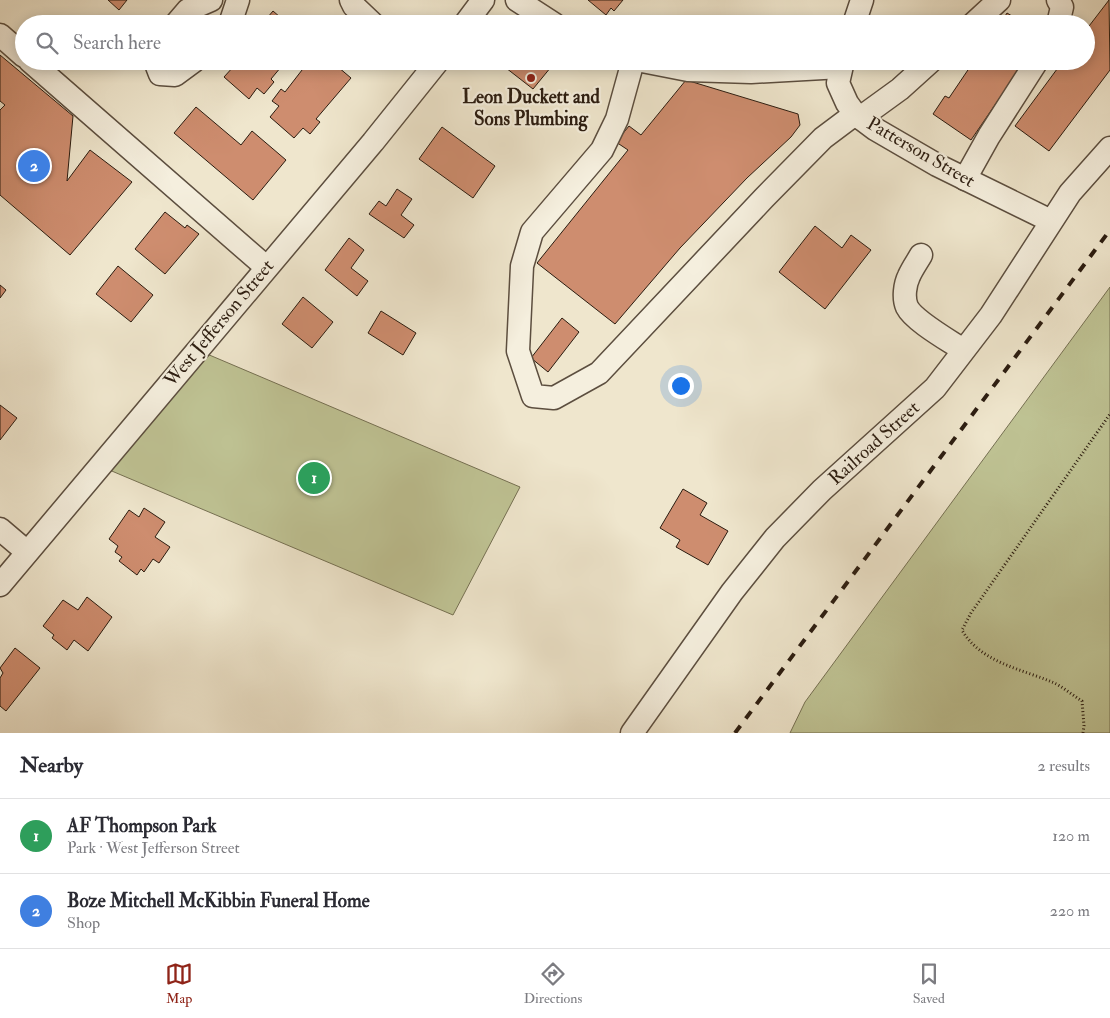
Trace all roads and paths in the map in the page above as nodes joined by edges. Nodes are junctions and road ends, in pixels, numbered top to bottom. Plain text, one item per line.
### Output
1 (211, 0) edge
2 (238, 0) edge
3 (351, 0) edge
4 (483, 0) edge
5 (517, 0) edge
6 (862, 0) edge
7 (999, 0) edge
8 (1058, 0) edge
9 (184, 15) edge
10 (233, 15) edge
11 (364, 15) edge
12 (472, 15) edge
13 (540, 15) edge
14 (857, 15) edge
15 (983, 15) edge
16 (1060, 15) edge
17 (0, 35) edge
18 (15, 48) edge
19 (40, 70) edge
20 (158, 70) edge
21 (182, 70) edge
22 (429, 70) edge
23 (631, 70) edge
24 (688, 70) edge
25 (767, 70) edge
26 (841, 70) edge
27 (921, 70) edge
28 (1031, 70) edge
29 (857, 116) junction
30 (1110, 148) edge
31 (965, 179) junction
32 (1051, 222) junction
33 (921, 255) dead end
34 (266, 267) junction
35 (964, 350) junction
36 (1110, 414) edge
37 (0, 530) edge
38 (27, 552) junction
39 (0, 585) edge
40 (632, 733) edge
41 (1083, 733) edge

1 - 9 street
2 - 10 street
3 - 11 street
4 - 12 street
5 - 13 street
6 - 14 street
7 - 15 street
8 - 16 street
17 - 18 street
19 - 34 street
20 - 21 street
22 - 34 street, West Jefferson Street
23 - 29 street
24 - 25 street, Patterson Street
26 - 29 street, Patterson Street
27 - 29 street
28 - 31 street
29 - 31 street, Patterson Street
30 - 32 street, Railroad Street
31 - 32 street, Patterson Street
32 - 35 street, Railroad Street
33 - 35 street
34 - 38 street, West Jefferson Street
35 - 40 street, Railroad Street
36 - 41 path
37 - 38 street
38 - 39 street, West Jefferson Street

